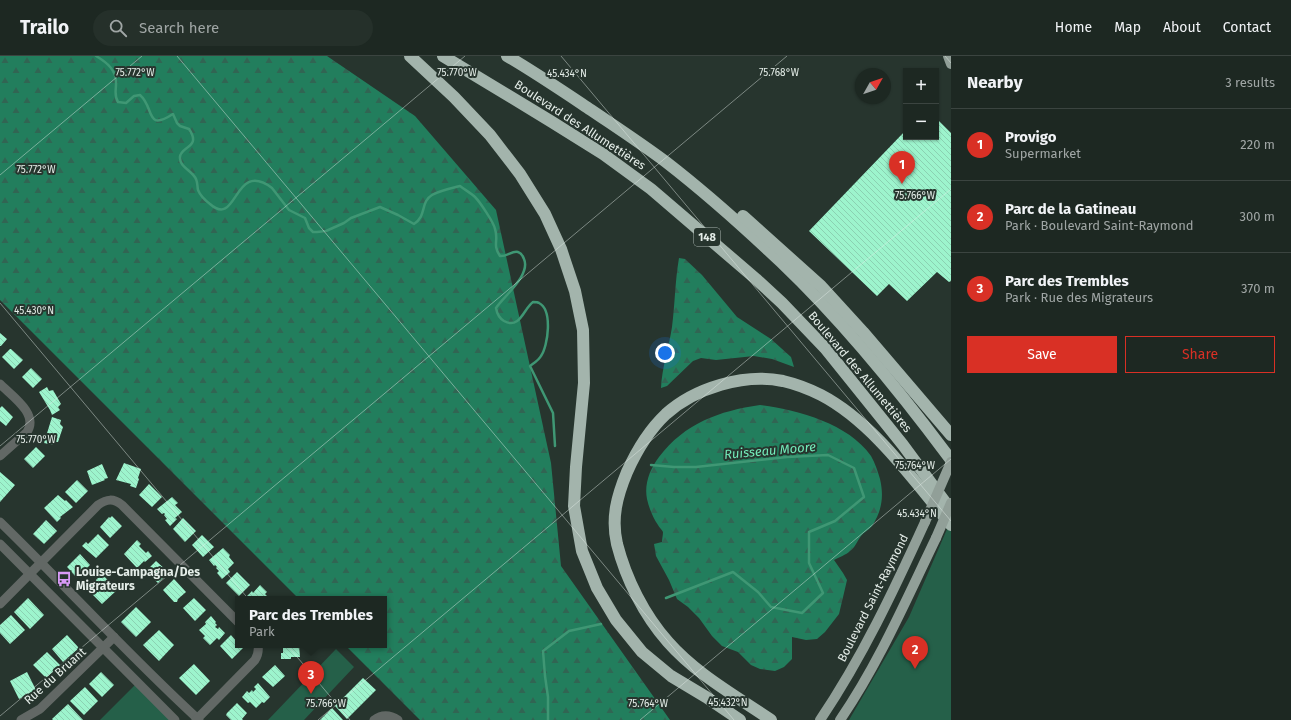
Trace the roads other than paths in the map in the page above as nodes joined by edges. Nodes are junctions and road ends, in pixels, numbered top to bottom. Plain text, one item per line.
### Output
1 (410, 56) edge
2 (443, 56) edge
3 (507, 56) edge
4 (948, 56) edge
5 (951, 64) edge
6 (535, 72) junction
7 (0, 384) edge
8 (951, 435) edge
9 (0, 456) edge
10 (951, 461) edge
11 (951, 503) edge
12 (951, 510) edge
13 (0, 522) edge
14 (951, 525) edge
15 (0, 544) edge
16 (41, 562) junction
17 (30, 574) junction
18 (0, 604) edge
19 (235, 619) edge
20 (114, 637) junction
21 (103, 648) junction
22 (259, 648) edge
23 (21, 720) edge
24 (175, 720) edge
25 (197, 720) edge
26 (374, 720) edge
27 (398, 720) edge
28 (740, 720) edge
29 (771, 720) edge
30 (820, 720) edge
31 (840, 720) edge

1 - 28 highway
2 - 12 highway, Boulevard des Allumettières / 148
3 - 6 highway, Boulevard des Allumettières / 148
4 - 5 main road
6 - 8 highway
6 - 10 highway, Boulevard des Allumettières / 148
7 - 9 street
10 - 30 main road, Boulevard Saint-Raymond, bridge
11 - 31 main road, bridge
13 - 16 street
14 - 29 highway
15 - 17 street
16 - 17 street
16 - 19 street
16 - 20 street
17 - 18 street
17 - 21 street
20 - 21 street, Rue du Bruant
20 - 25 street
21 - 23 street, Rue du Bruant
21 - 24 street
22 - 25 street
26 - 27 street

